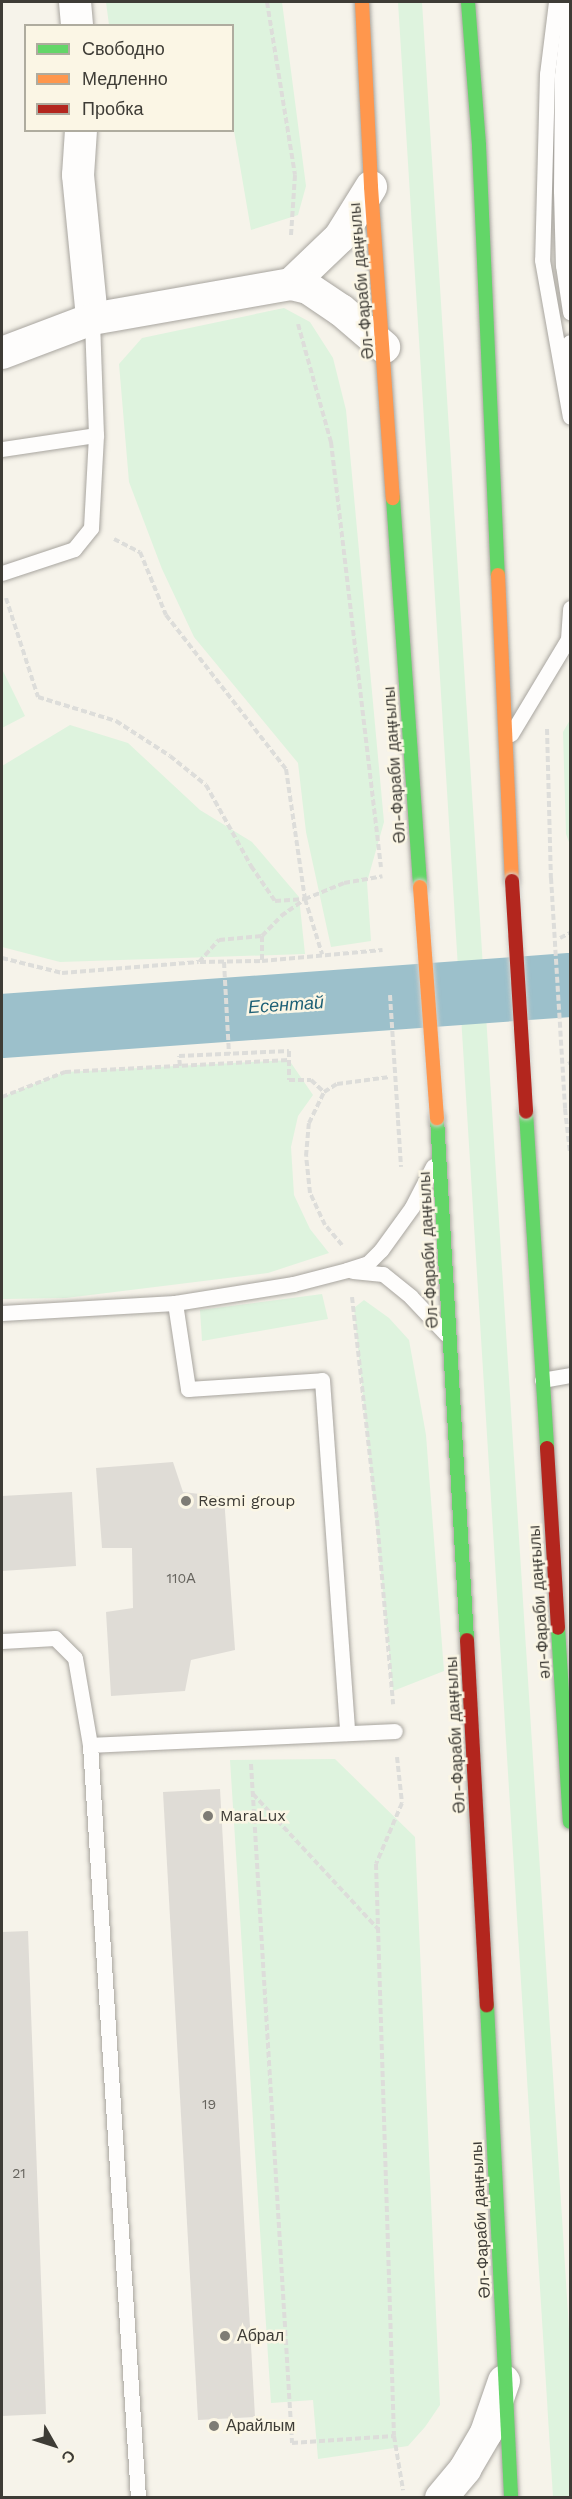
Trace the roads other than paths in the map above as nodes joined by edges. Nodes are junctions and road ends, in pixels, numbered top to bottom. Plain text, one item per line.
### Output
1 (75, 2) edge
2 (353, 2) edge
3 (362, 2) edge
4 (468, 2) edge
5 (481, 2) edge
6 (556, 2) edge
7 (570, 2) edge
8 (77, 24) edge
9 (364, 50) junction
10 (566, 76) edge
11 (81, 132) edge
12 (479, 146) junction
13 (371, 187) junction
14 (293, 299) junction
15 (570, 312) edge
16 (92, 319) junction
17 (555, 338) junction
18 (384, 347) junction
19 (570, 348) edge
20 (2, 353) edge
21 (561, 369) junction
22 (570, 417) edge
23 (96, 435) junction
24 (2, 448) edge
25 (2, 573) edge
26 (570, 608) edge
27 (569, 637) edge
28 (506, 742) junction
29 (439, 1153) junction
30 (347, 1270) junction
31 (175, 1303) junction
32 (2, 1313) edge
33 (450, 1338) junction
34 (570, 1375) edge
35 (542, 1380) junction
36 (2, 1641) edge
37 (395, 1731) road end
38 (347, 1733) junction
39 (90, 1745) junction
40 (570, 1822) edge
41 (506, 2377) junction
42 (138, 2498) edge
43 (441, 2498) edge
44 (511, 2498) edge

1 - 8 street
2 - 9 main road
3 - 9 main road, Әл-Фараби даңғылы
4 - 12 main road
5 - 12 main road
6 - 17 lane
7 - 10 lane
9 - 13 main road, Әл-Фараби даңғылы
10 - 15 lane
11 - 16 street
12 - 28 main road
13 - 14 street
13 - 18 main road, Әл-Фараби даңғылы
14 - 16 street
14 - 18 street
16 - 20 street
16 - 23 lane
17 - 19 lane
17 - 21 lane
18 - 29 main road, Әл-Фараби даңғылы, bridge
19 - 21 lane
21 - 22 lane
23 - 24 lane
23 - 25 lane
26 - 27 lane
27 - 28 lane
28 - 35 main road, bridge
29 - 30 lane
29 - 33 main road, Әл-Фараби даңғылы
30 - 31 lane
30 - 33 lane
31 - 32 lane
31 - 38 lane
33 - 41 main road, Әл-Фараби даңғылы
34 - 35 lane
35 - 40 main road, әл-Фараби даңғылы
36 - 39 lane
37 - 38 lane
38 - 39 lane
39 - 42 lane
41 - 43 street
41 - 44 main road, Әл-Фараби даңғылы

